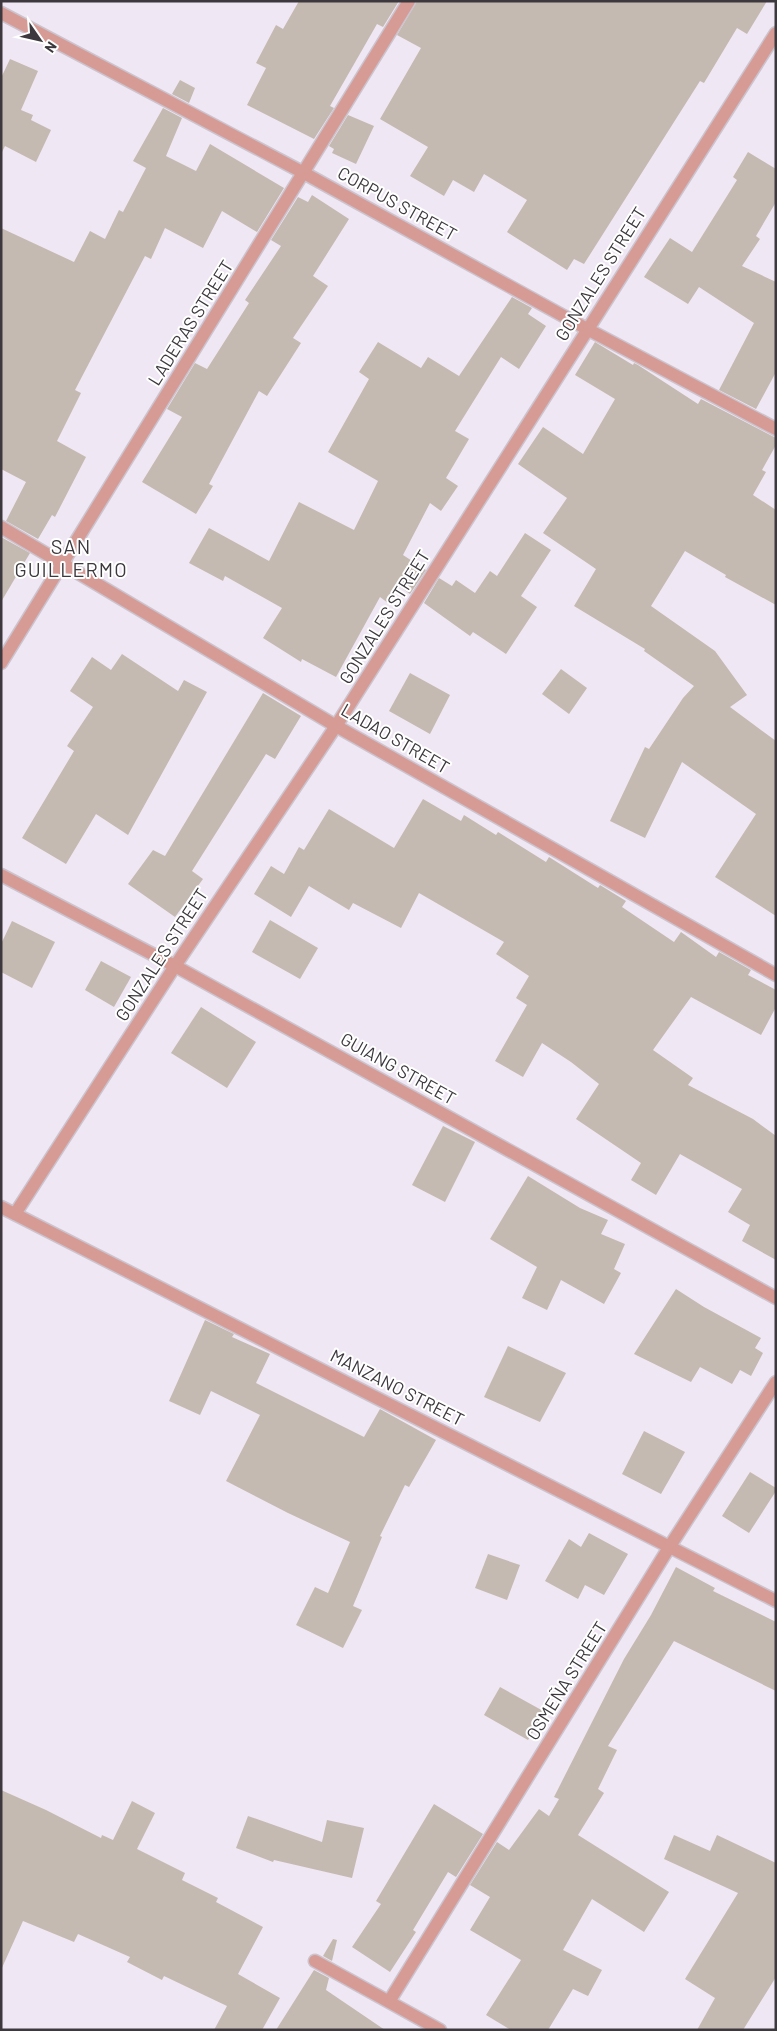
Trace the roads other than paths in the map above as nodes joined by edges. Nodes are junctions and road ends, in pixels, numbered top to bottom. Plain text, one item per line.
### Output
1 (409, 1) edge
2 (1, 12) edge
3 (776, 33) edge
4 (304, 173) junction
5 (587, 329) junction
6 (776, 428) edge
7 (1, 527) edge
8 (63, 563) junction
9 (1, 663) edge
10 (336, 726) junction
11 (1, 875) edge
12 (174, 966) junction
13 (776, 975) edge
14 (1, 1207) edge
15 (15, 1214) junction
16 (776, 1298) edge
17 (776, 1382) edge
18 (670, 1546) junction
19 (776, 1601) edge
20 (315, 1960) dead end
21 (390, 2000) junction
22 (440, 2030) edge

1 - 4 street, LADERAS STREET
2 - 4 street, CORPUS STREET
3 - 5 street, GONZALES STREET
4 - 5 street, CORPUS STREET
4 - 8 street, LADERAS STREET
5 - 6 street, CORPUS STREET
5 - 10 street, GONZALES STREET
7 - 8 street, LADAO STREET
8 - 9 street, LADERAS STREET
8 - 10 street, LADAO STREET
10 - 12 street, GONZALES STREET
10 - 13 street, LADAO STREET
11 - 12 street, GUIANG STREET
12 - 15 street, GONZALES STREET
12 - 16 street, GUIANG STREET
14 - 15 street, MANZANO STREET
15 - 18 street, MANZANO STREET
17 - 18 street, OSMEÑA STREET
18 - 19 street, MANZANO STREET
18 - 21 street, OSMEÑA STREET
20 - 21 street
21 - 22 street

